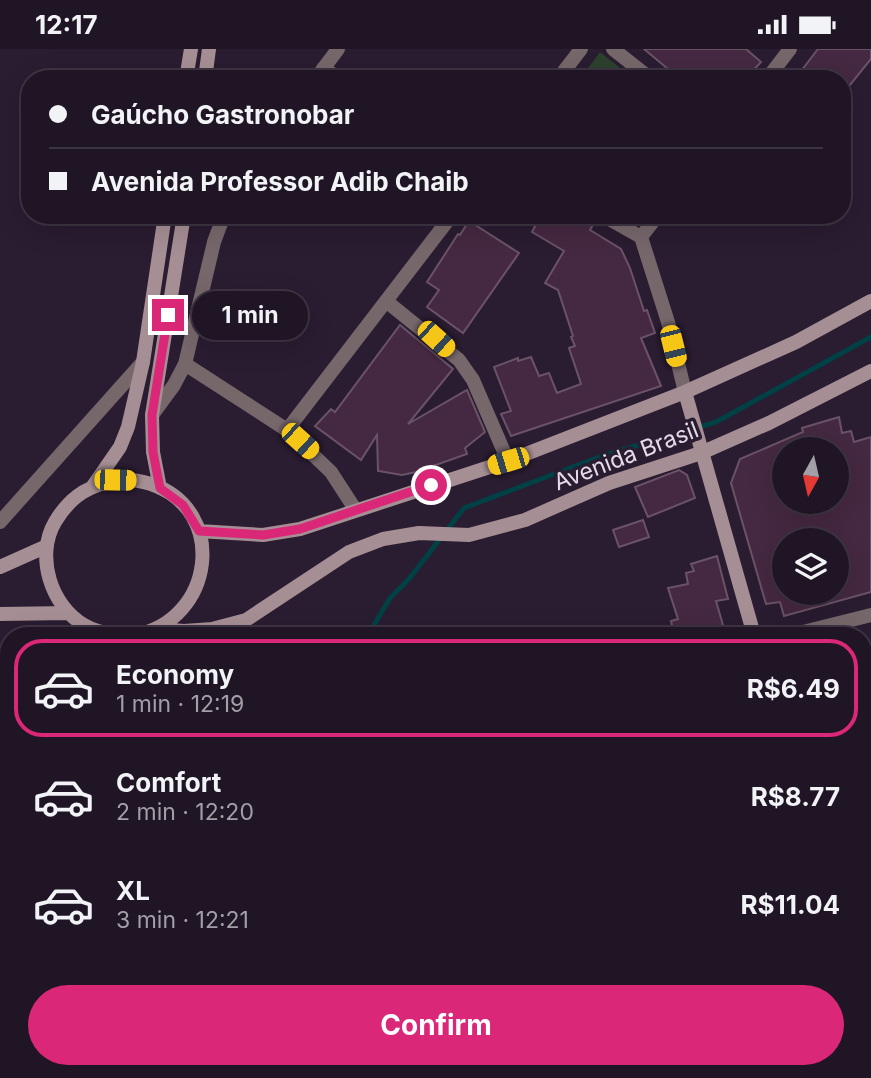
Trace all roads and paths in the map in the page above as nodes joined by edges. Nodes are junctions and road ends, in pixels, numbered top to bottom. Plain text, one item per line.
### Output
1 (191, 49) edge
2 (209, 49) edge
3 (338, 49) edge
4 (581, 49) edge
5 (613, 49) edge
6 (790, 49) edge
7 (188, 70) edge
8 (206, 70) edge
9 (323, 70) edge
10 (565, 70) edge
11 (640, 70) edge
12 (774, 70) edge
13 (164, 224) edge
14 (183, 224) edge
15 (221, 224) edge
16 (445, 224) edge
17 (618, 224) edge
18 (651, 224) edge
19 (641, 237) junction
20 (871, 301) edge
21 (386, 302) junction
22 (142, 362) junction
23 (185, 364) junction
24 (871, 371) edge
25 (687, 399) junction
26 (152, 415) junction
27 (287, 430) junction
28 (700, 448) junction
29 (508, 461) junction
30 (93, 486) junction
31 (160, 488) junction
32 (355, 509) junction
33 (0, 522) edge
34 (199, 531) junction
35 (47, 546) junction
36 (0, 567) edge
37 (69, 613) junction
38 (0, 614) edge
39 (871, 615) edge
40 (89, 627) edge
41 (160, 627) edge
42 (219, 627) edge
43 (752, 627) edge
44 (823, 627) edge

1 - 7 main road
2 - 8 main road
3 - 9 street
4 - 10 street
5 - 11 street
6 - 12 street
13 - 22 main road
14 - 26 main road
15 - 23 street
16 - 21 street
17 - 19 street
18 - 19 street
19 - 25 street
20 - 25 main road, Avenida Brasil
21 - 27 street
21 - 29 street
22 - 30 main road
22 - 33 street
23 - 26 street
23 - 27 street
24 - 28 main road, Avenida Brasil
25 - 28 main road
25 - 29 main road, Avenida Brasil
26 - 31 main road
27 - 32 street
28 - 42 main road, Avenida Brasil
28 - 43 main road
29 - 32 main road, Avenida Brasil
30 - 31 main road
30 - 35 main road
31 - 34 main road
32 - 34 main road, Avenida Brasil
34 - 41 main road
35 - 36 main road
35 - 37 main road
37 - 38 main road
37 - 40 main road
39 - 44 street

